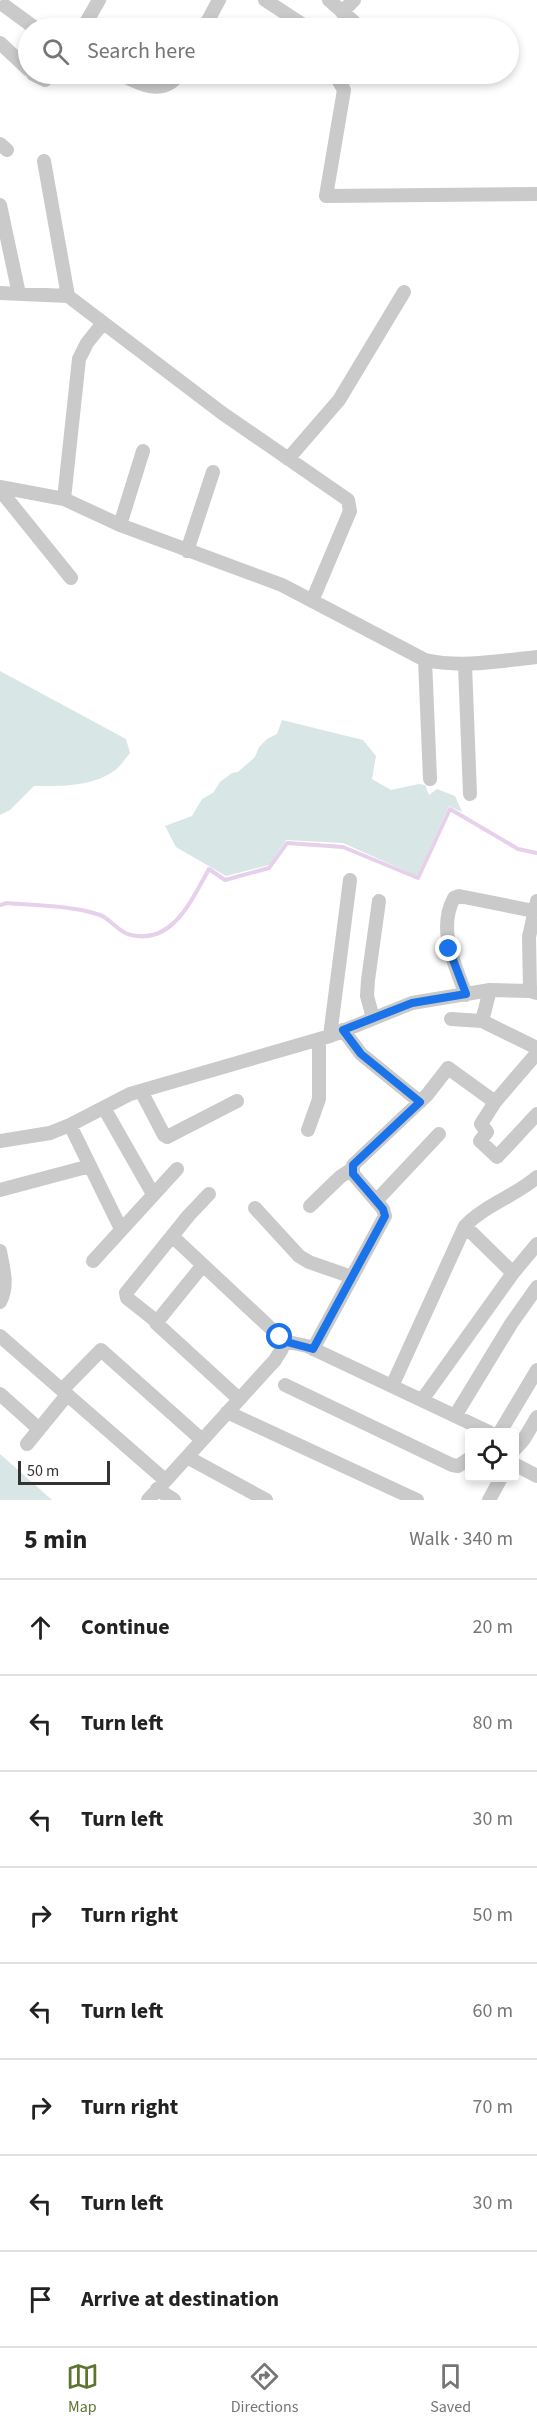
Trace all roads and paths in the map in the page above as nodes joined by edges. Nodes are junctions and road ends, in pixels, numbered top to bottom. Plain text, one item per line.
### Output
1 (99, 0) edge
2 (219, 0) edge
3 (265, 0) edge
4 (329, 0) edge
5 (354, 0) edge
6 (5, 6) edge
7 (342, 12) junction
8 (21, 18) edge
9 (89, 18) edge
10 (209, 18) edge
11 (293, 18) edge
12 (349, 18) edge
13 (0, 43) edge
14 (18, 60) edge
15 (138, 84) edge
16 (166, 84) edge
17 (341, 84) edge
18 (44, 161) dead end
19 (537, 194) edge
20 (0, 205) edge
21 (404, 292) dead end
22 (0, 293) edge
23 (19, 294) junction
24 (68, 296) junction
25 (104, 323) junction
26 (143, 451) dead end
27 (288, 459) junction
28 (213, 472) dead end
29 (0, 489) edge
30 (64, 499) junction
31 (120, 525) junction
32 (187, 551) junction
33 (71, 578) dead end
34 (312, 601) junction
35 (537, 657) edge
36 (425, 660) junction
37 (465, 665) junction
38 (430, 779) dead end
39 (470, 794) dead end
40 (350, 880) dead end
41 (379, 901) dead end
42 (536, 906) edge
43 (490, 990) junction
44 (533, 992) edge
45 (466, 994) junction
46 (373, 1018) junction
47 (451, 1019) dead end
48 (482, 1021) junction
49 (331, 1035) junction
50 (537, 1051) edge
51 (141, 1091) junction
52 (237, 1101) dead end
53 (420, 1102) junction
54 (495, 1102) junction
55 (104, 1108) junction
56 (537, 1114) edge
57 (70, 1125) junction
58 (308, 1130) dead end
59 (439, 1134) dead end
60 (0, 1141) edge
61 (90, 1166) junction
62 (177, 1169) dead end
63 (352, 1169) junction
64 (537, 1177) edge
65 (0, 1190) edge
66 (153, 1194) junction
67 (209, 1194) dead end
68 (376, 1201) junction
69 (310, 1206) dead end
70 (255, 1208) dead end
71 (465, 1226) junction
72 (121, 1229) junction
73 (172, 1236) junction
74 (537, 1244) edge
75 (0, 1251) edge
76 (93, 1261) dead end
77 (203, 1265) junction
78 (513, 1273) junction
79 (352, 1277) junction
80 (537, 1287) edge
81 (0, 1302) edge
82 (156, 1322) junction
83 (0, 1336) edge
84 (283, 1341) junction
85 (313, 1349) junction
86 (537, 1370) edge
87 (285, 1385) dead end
88 (392, 1386) junction
89 (64, 1393) junction
90 (0, 1394) edge
91 (239, 1399) junction
92 (422, 1400) junction
93 (227, 1412) junction
94 (455, 1416) junction
95 (535, 1424) edge
96 (481, 1428) edge
97 (493, 1428) edge
98 (39, 1429) junction
99 (202, 1440) junction
100 (27, 1444) dead end
101 (519, 1444) edge
102 (187, 1457) junction
103 (465, 1461) edge
104 (519, 1467) edge
105 (537, 1476) edge
106 (499, 1482) edge
107 (157, 1490) edge
108 (174, 1500) edge
109 (266, 1500) edge
110 (414, 1500) edge
111 (489, 1500) edge

1 - 9 street
2 - 10 street
3 - 11 street
4 - 7 street
5 - 7 street
6 - 8 street
7 - 12 street
13 - 14 street
15 - 16 street
17 - 19 street
18 - 24 street
20 - 23 street
21 - 27 street
22 - 23 street
23 - 24 street
24 - 25 street
25 - 27 street
25 - 30 street
26 - 31 street
27 - 34 street
28 - 32 street
29 - 30 street
29 - 33 street
30 - 31 street
31 - 32 street
32 - 34 street
34 - 36 street
35 - 37 street
36 - 37 street
36 - 38 street
37 - 39 street
40 - 49 street
41 - 46 street
42 - 44 street
42 - 45 street
43 - 44 street
43 - 45 street
43 - 48 street
45 - 46 street
46 - 49 street
47 - 48 street
48 - 50 street
49 - 51 street
49 - 53 street
49 - 58 street
50 - 54 street
51 - 52 street
51 - 55 street
53 - 54 street
53 - 63 street
54 - 56 street
55 - 57 street
55 - 66 street
57 - 60 street
57 - 61 street
59 - 68 street
61 - 65 street
61 - 72 street
62 - 66 street
63 - 68 street
63 - 69 street
64 - 71 street
66 - 72 street
67 - 73 street
68 - 79 street
70 - 79 street
71 - 78 street
71 - 88 street
72 - 76 street
73 - 77 street
73 - 82 street
74 - 78 street
75 - 81 street
77 - 82 street
77 - 84 street
78 - 92 street
79 - 85 street
80 - 94 street
82 - 91 street
83 - 89 street
84 - 85 street
84 - 91 street
85 - 88 street
86 - 97 street
87 - 103 street
88 - 92 street
89 - 98 street
89 - 99 street
89 - 107 street
90 - 98 street
91 - 93 street
92 - 94 street
93 - 99 street
93 - 110 street
94 - 96 street
95 - 101 street
98 - 100 street
99 - 102 street
102 - 107 street
102 - 109 street
104 - 105 street
106 - 111 street
107 - 108 street

